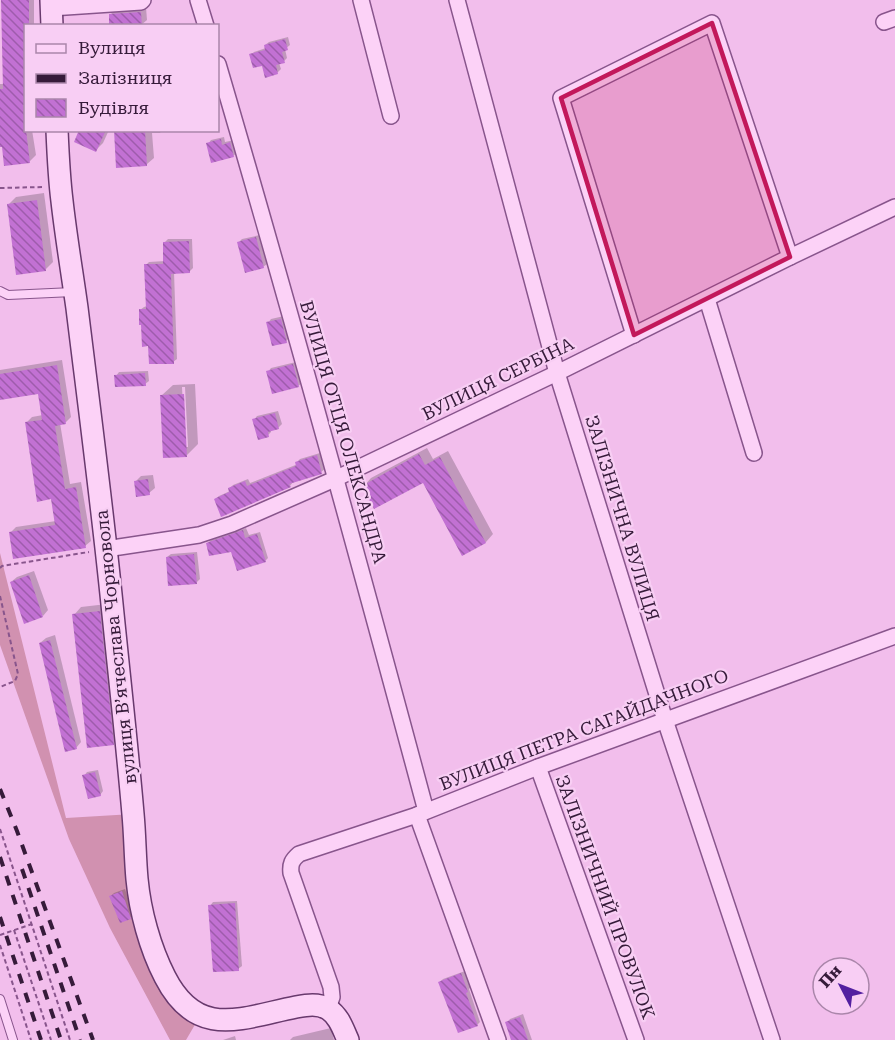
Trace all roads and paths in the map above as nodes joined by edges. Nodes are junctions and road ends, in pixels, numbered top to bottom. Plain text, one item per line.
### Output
1 (143, 0) edge
2 (198, 0) edge
3 (361, 0) edge
4 (457, 0) edge
5 (51, 11) edge
6 (205, 24) edge
7 (219, 67) edge
8 (391, 116) dead end
9 (57, 132) edge
10 (61, 186) junction
11 (0, 188) edge
12 (895, 207) edge
13 (790, 257) junction
14 (0, 291) edge
15 (75, 292) junction
16 (706, 299) junction
17 (634, 335) junction
18 (557, 373) junction
19 (754, 453) dead end
20 (337, 478) junction
21 (106, 549) junction
22 (0, 568) edge
23 (0, 596) edge
24 (895, 636) edge
25 (0, 687) edge
26 (665, 720) junction
27 (538, 767) junction
28 (422, 813) junction
29 (0, 829) edge
30 (32, 924) junction
31 (14, 930) junction
32 (0, 935) edge
33 (0, 945) edge
34 (0, 999) edge
35 (328, 1009) junction
36 (13, 1040) edge
37 (31, 1040) edge
38 (51, 1040) edge
39 (70, 1040) edge
40 (348, 1040) edge
41 (498, 1040) edge
42 (636, 1040) edge
43 (772, 1040) edge

1 - 5 street
2 - 6 street
3 - 8 street
4 - 18 street, ЗАЛІЗНИЧНА ВУЛИЦЯ
7 - 20 street, ВУЛИЦЯ ОТЦЯ ОЛЕКСАНДРА
9 - 10 street, вулиця Вʼячеслава Чорновола
10 - 11 path
10 - 15 street, вулиця Вʼячеслава Чорновола
12 - 13 street, ВУЛИЦЯ СЕРБІНА
13 - 16 street, ВУЛИЦЯ СЕРБІНА
13 - 17 street
14 - 15 lane
15 - 21 street, вулиця Вʼячеслава Чорновола
16 - 17 street, ВУЛИЦЯ СЕРБІНА
16 - 19 street
17 - 18 street, ВУЛИЦЯ СЕРБІНА
18 - 20 street, ВУЛИЦЯ СЕРБІНА
18 - 26 street, ЗАЛІЗНИЧНА ВУЛИЦЯ
20 - 21 street, ВУЛИЦЯ СЕРБІНА
20 - 28 street, ВУЛИЦЯ ОТЦЯ ОЛЕКСАНДРА
21 - 22 path
21 - 35 street, вулиця Вʼячеслава Чорновола
23 - 25 path
24 - 26 street, ВУЛИЦЯ ПЕТРА САГАЙДАЧНОГО
26 - 27 street, ВУЛИЦЯ ПЕТРА САГАЙДАЧНОГО
26 - 43 street, ЗАЛІЗНИЧНА ВУЛИЦЯ
27 - 28 street, ВУЛИЦЯ ПЕТРА САГАЙДАЧНОГО
27 - 42 street, ЗАЛІЗНИЧНИЙ ПРОВУЛОК
28 - 35 street, ВУЛИЦЯ ПЕТРА САГАЙДАЧНОГО
28 - 41 street, ВУЛИЦЯ ОТЦЯ ОЛЕКСАНДРА
29 - 30 path
30 - 31 path
30 - 39 path
31 - 32 path
31 - 38 path
33 - 37 path
34 - 36 lane
35 - 40 street

